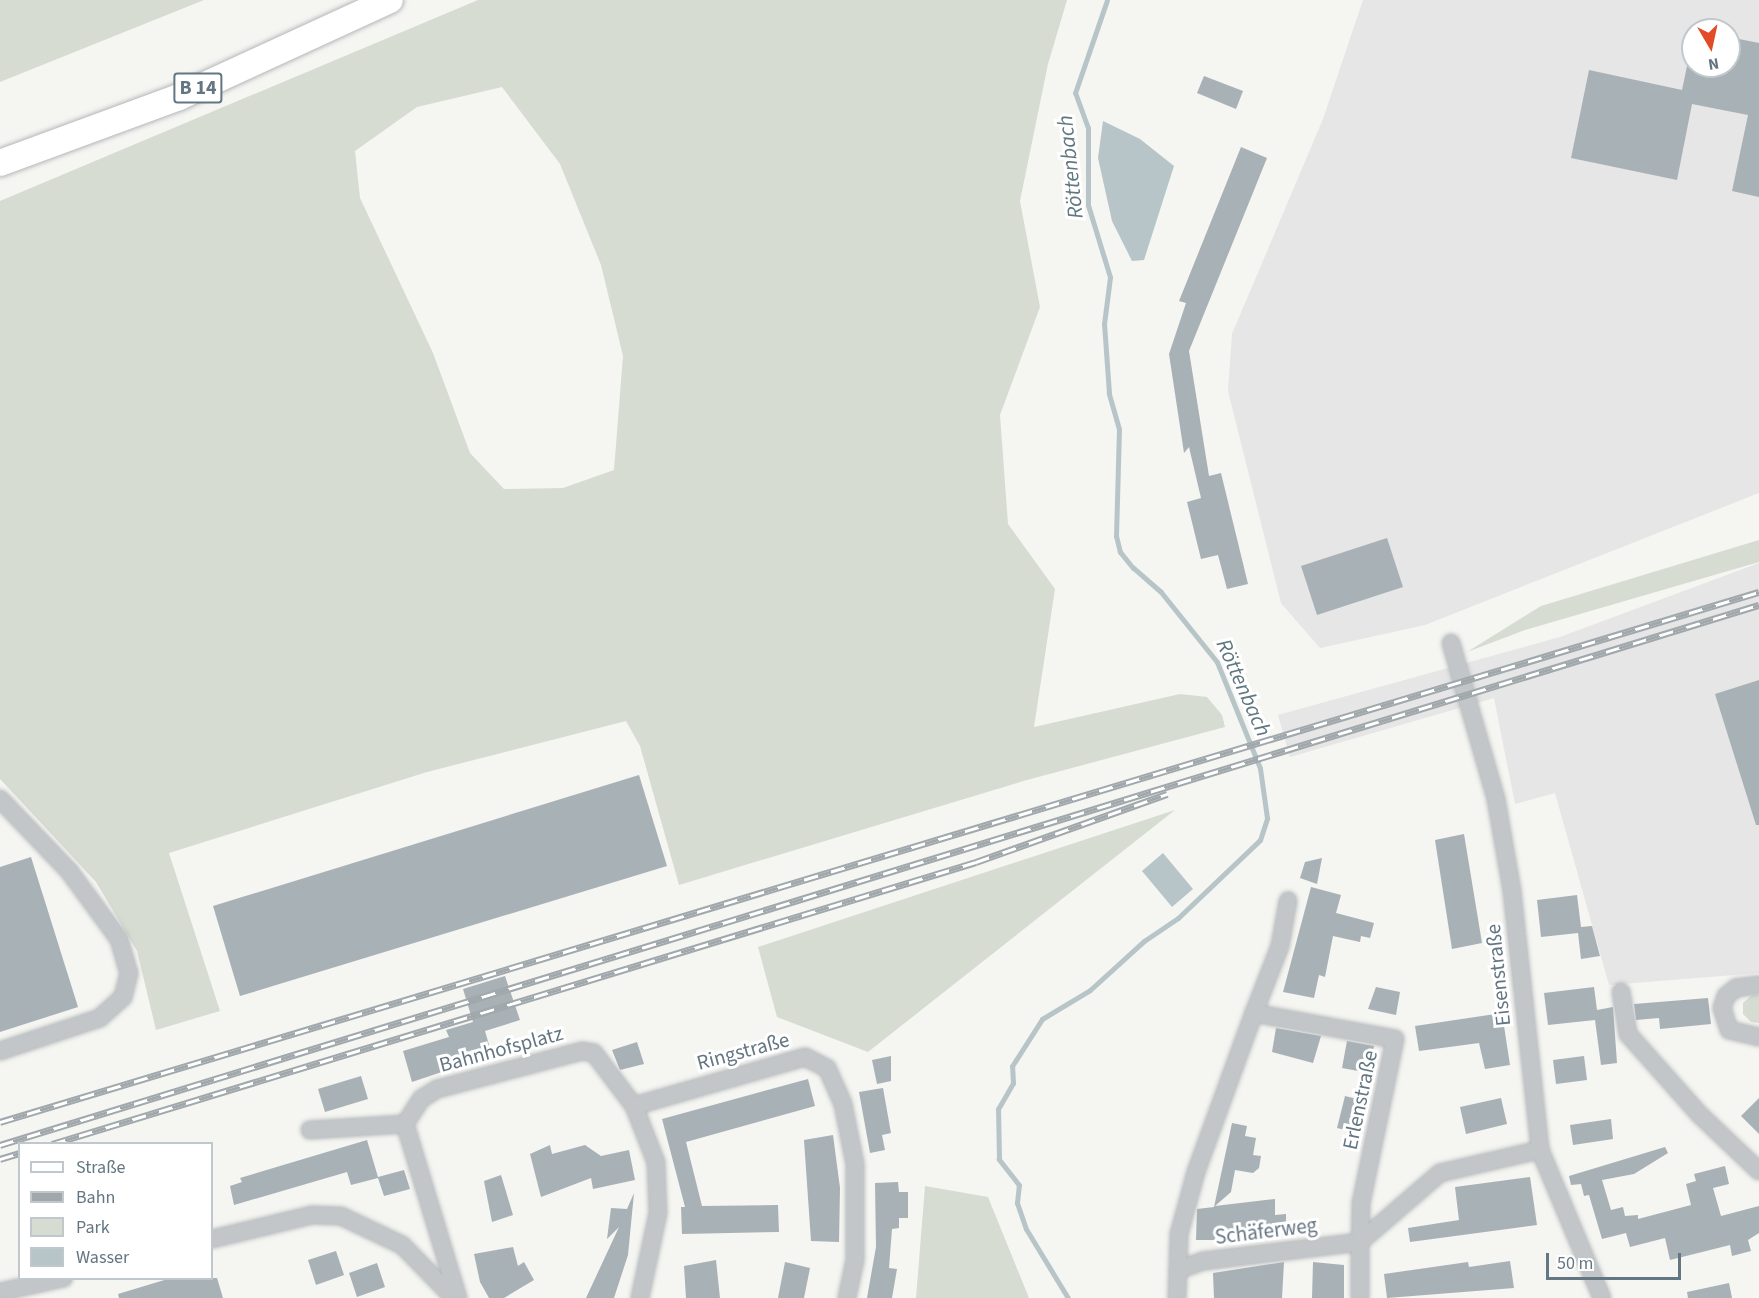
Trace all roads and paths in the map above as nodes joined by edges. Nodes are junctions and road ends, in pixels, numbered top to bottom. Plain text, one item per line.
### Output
1 (390, 0) edge
2 (0, 163) edge
3 (1451, 643) dead end
4 (0, 799) edge
5 (1288, 901) dead end
6 (1759, 985) edge
7 (1621, 993) dead end
8 (1254, 1013) junction
9 (1759, 1037) edge
10 (0, 1051) edge
11 (634, 1106) junction
12 (405, 1124) junction
13 (310, 1130) dead end
14 (1540, 1150) junction
15 (1759, 1171) edge
16 (213, 1239) edge
17 (1360, 1242) junction
18 (1178, 1270) junction
19 (54, 1280) edge
20 (0, 1292) edge
21 (456, 1298) edge
22 (640, 1298) edge
23 (847, 1298) edge
24 (1177, 1298) edge
25 (1360, 1298) edge
26 (1602, 1298) edge

1 - 2 main road, B 14
3 - 14 street, Eisenstraße
4 - 10 street
5 - 8 street
6 - 9 street
7 - 15 street
8 - 17 street, Erlenstraße
8 - 18 street
11 - 12 street, Bahnhofsplatz
11 - 22 street
11 - 23 street, Ringstraße
12 - 13 street
12 - 21 street
14 - 17 street
14 - 26 street, Eisenstraße
16 - 21 street
17 - 18 street, Schäferweg
17 - 25 street
18 - 24 street
19 - 20 street

